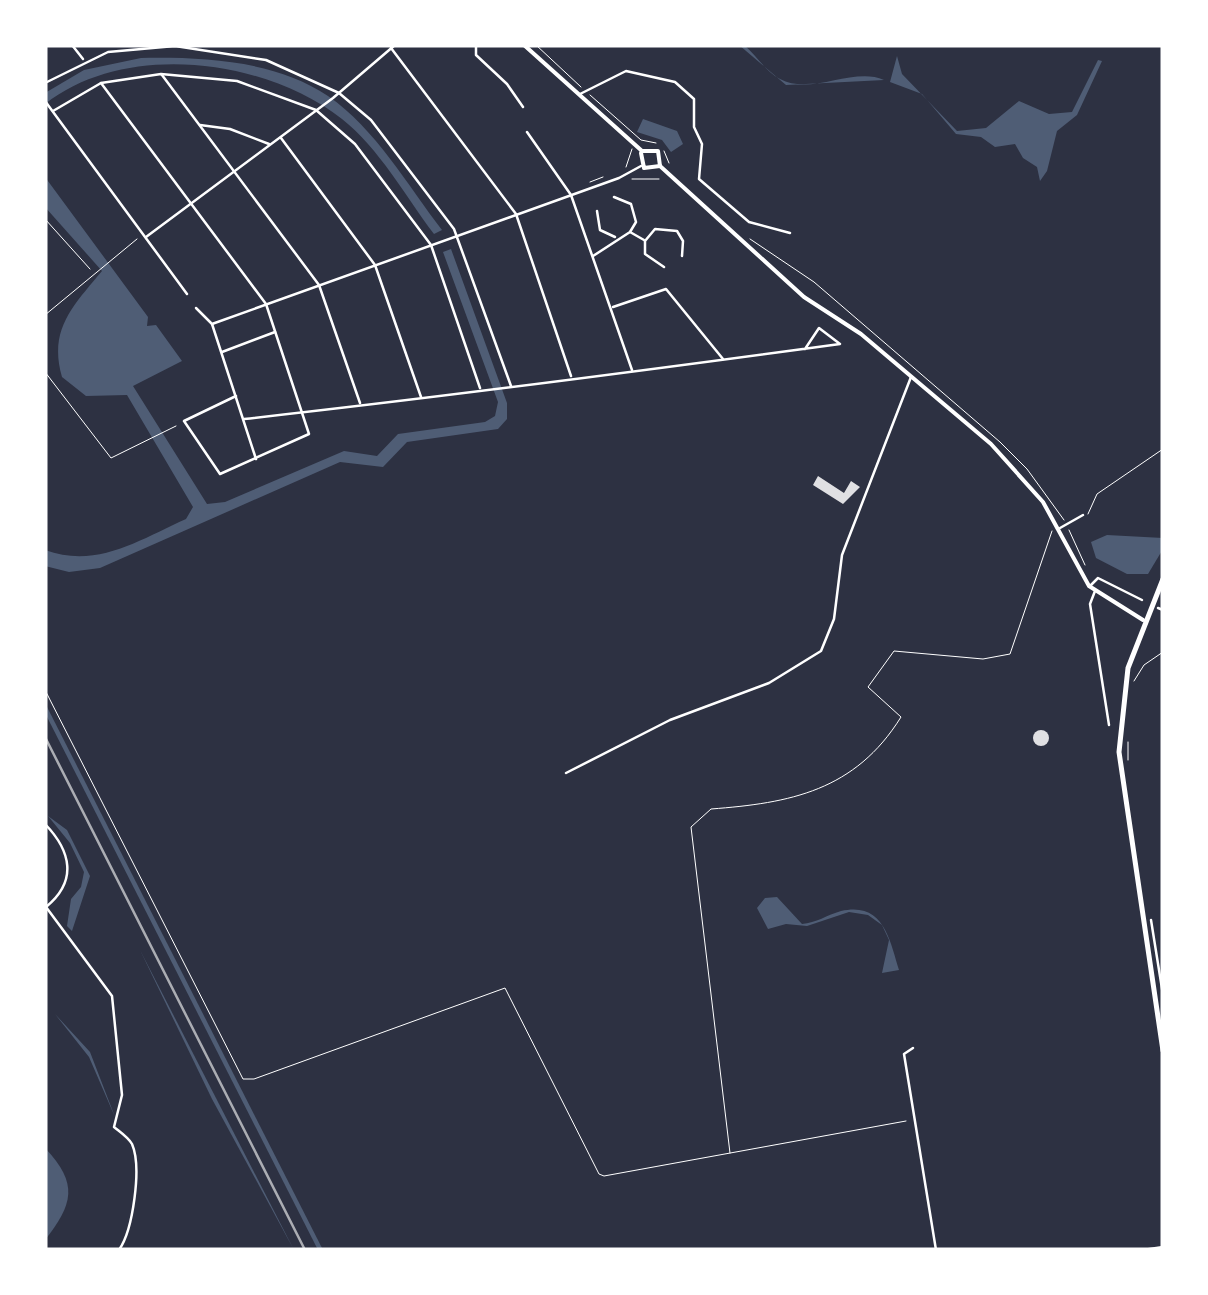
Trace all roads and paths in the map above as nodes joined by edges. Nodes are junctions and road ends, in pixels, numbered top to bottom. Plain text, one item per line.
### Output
1 (72, 45) edge
2 (476, 45) edge
3 (524, 45) edge
4 (536, 45) edge
5 (141, 46) edge
6 (393, 46) edge
7 (84, 61) junction
8 (161, 74) junction
9 (45, 82) edge
10 (101, 84) junction
11 (584, 90) junction
12 (340, 93) junction
13 (579, 95) junction
14 (46, 102) edge
15 (523, 107) dead end
16 (316, 110) junction
17 (54, 111) junction
18 (199, 125) junction
19 (527, 132) dead end
20 (280, 137) junction
21 (641, 140) junction
22 (270, 145) junction
23 (636, 146) junction
24 (642, 151) junction
25 (641, 166) junction
26 (660, 166) junction
27 (669, 169) junction
28 (235, 172) junction
29 (618, 175) junction
30 (586, 184) dead end
31 (571, 195) junction
32 (614, 197) dead end
33 (190, 204) junction
34 (597, 211) dead end
35 (516, 214) junction
36 (45, 219) edge
37 (630, 232) junction
38 (790, 232) dead end
39 (145, 236) junction
40 (456, 236) junction
41 (746, 236) dead end
42 (616, 237) junction
43 (645, 241) junction
44 (431, 245) junction
45 (682, 256) dead end
46 (592, 257) junction
47 (375, 265) junction
48 (664, 266) dead end
49 (92, 272) junction
50 (319, 285) junction
51 (186, 294) dead end
52 (266, 304) junction
53 (196, 308) dead end
54 (612, 308) junction
55 (45, 314) edge
56 (212, 324) junction
57 (276, 332) junction
58 (804, 348) junction
59 (220, 352) junction
60 (723, 360) junction
61 (632, 370) junction
62 (45, 372) edge
63 (912, 376) junction
64 (572, 377) junction
65 (932, 384) dead end
66 (511, 386) junction
67 (480, 390) junction
68 (236, 396) junction
69 (421, 397) junction
70 (360, 404) junction
71 (304, 413) junction
72 (244, 420) junction
73 (184, 421) junction
74 (1163, 449) edge
75 (257, 461) junction
76 (1083, 516) joint
77 (1067, 525) junction
78 (1060, 528) junction
79 (1088, 570) dead end
80 (1163, 579) edge
81 (1090, 586) junction
82 (1095, 592) junction
83 (1142, 600) dead end
84 (1144, 620) junction
85 (1163, 652) edge
86 (45, 690) edge
87 (1132, 690) dead end
88 (1109, 724) dead end
89 (1128, 742) dead end
90 (1128, 772) dead end
91 (566, 773) dead end
92 (45, 824) edge
93 (46, 907) edge
94 (1151, 920) dead end
95 (1163, 995) edge
96 (913, 1048) dead end
97 (1163, 1051) edge
98 (914, 1120) junction
99 (730, 1154) junction
100 (1163, 1246) edge
101 (120, 1250) edge
102 (936, 1250) edge
103 (1143, 1250) edge

1 - 7 street
2 - 15 street
3 - 13 main road
4 - 11 path
5 - 7 street
5 - 12 street
6 - 12 street
6 - 35 street
7 - 9 street
8 - 10 street
8 - 16 street
8 - 18 street
10 - 17 street
10 - 33 street
11 - 13 street
11 - 21 path
11 - 38 street
12 - 16 street
12 - 40 street
13 - 23 main road
14 - 17 street
16 - 20 street
16 - 44 street
17 - 39 street
18 - 22 street
18 - 28 street
19 - 31 street
20 - 22 street
20 - 47 street
21 - 23 path
21 - 27 path
22 - 28 street
23 - 24 main road
23 - 29 path
24 - 25 main road
24 - 26 main road
25 - 26 main road
25 - 29 street
26 - 27 main road
27 - 29 path
27 - 63 main road
28 - 33 street
28 - 50 street
29 - 30 path
29 - 31 street
31 - 35 street
31 - 46 street
32 - 37 street
33 - 39 street
33 - 52 street
34 - 42 street
35 - 40 street
35 - 64 street
36 - 49 path
37 - 42 street
37 - 43 street
39 - 49 path
39 - 51 street
40 - 44 street
40 - 66 street
41 - 65 path
42 - 46 street
43 - 45 street
43 - 48 street
44 - 47 street
44 - 67 street
46 - 54 street
47 - 50 street
47 - 69 street
49 - 55 path
50 - 52 street
50 - 70 street
52 - 56 street
52 - 57 street
53 - 56 street
54 - 60 street
54 - 61 street
56 - 59 street
57 - 59 street
57 - 71 street
58 - 58 street
58 - 60 street
59 - 68 street
60 - 61 street
61 - 64 street
62 - 73 path
63 - 78 main road
63 - 91 street
64 - 66 street
66 - 67 street
67 - 69 street
68 - 72 street
68 - 73 street
69 - 70 street
70 - 71 street
71 - 72 street
71 - 75 street
72 - 75 street
73 - 75 street
74 - 76 path
76 - 77 street
77 - 78 street
77 - 79 path
78 - 81 main road
78 - 99 path
80 - 84 main road
81 - 82 main road
81 - 83 street
82 - 84 main road
82 - 88 street
84 - 97 main road
85 - 87 path
86 - 99 path
89 - 90 path
92 - 93 street
93 - 101 street
94 - 95 street
96 - 98 street
98 - 99 path
98 - 102 street
100 - 103 street

